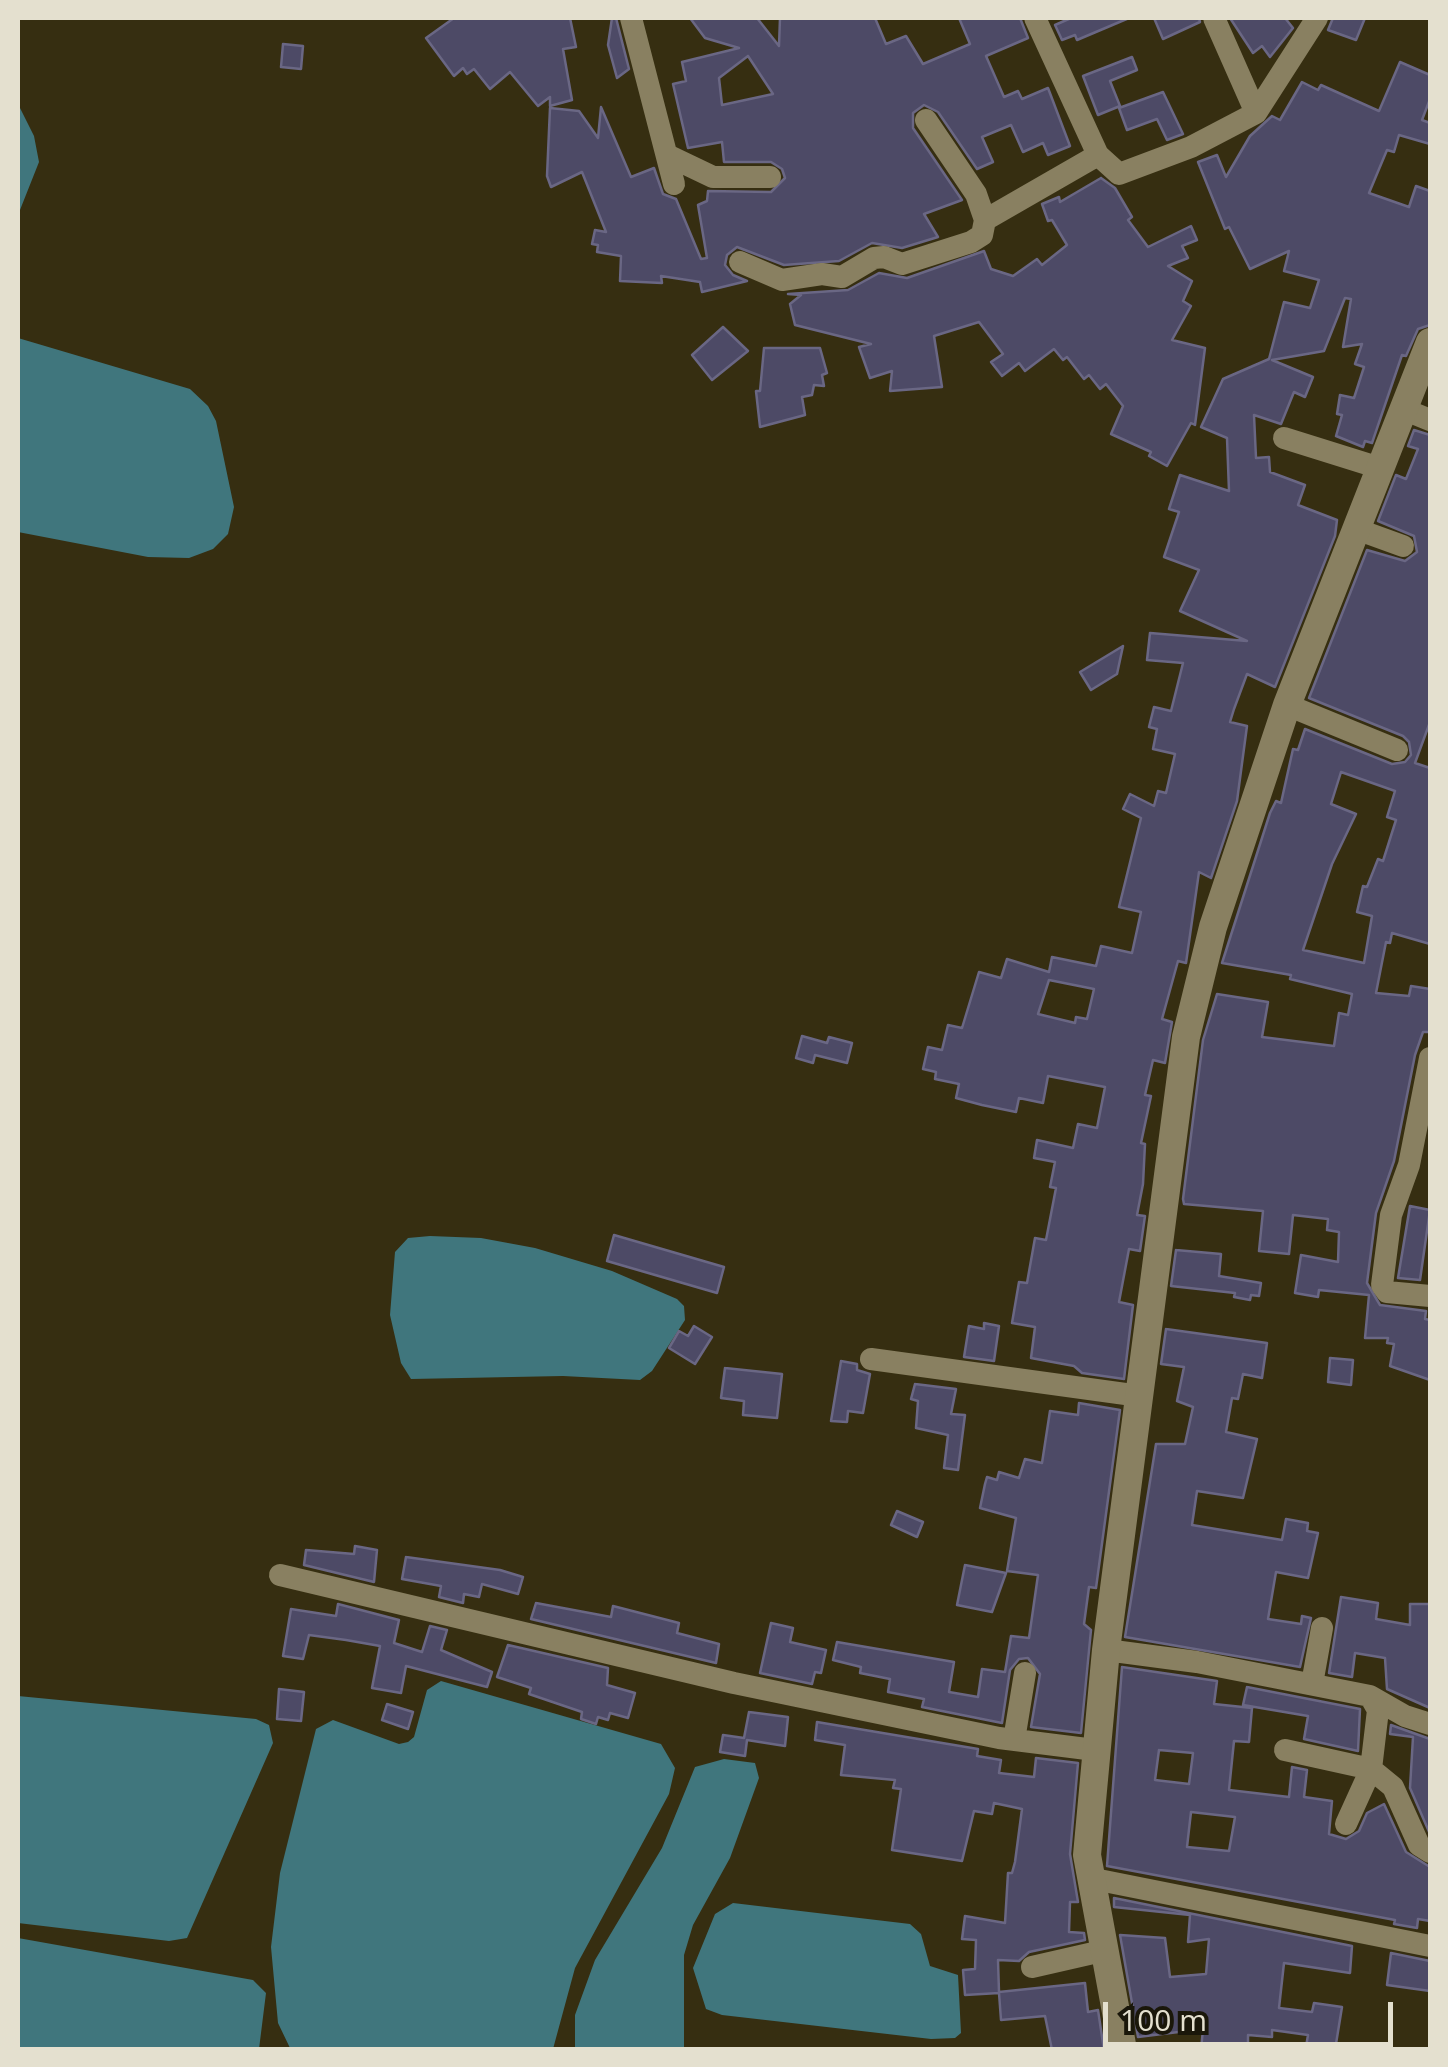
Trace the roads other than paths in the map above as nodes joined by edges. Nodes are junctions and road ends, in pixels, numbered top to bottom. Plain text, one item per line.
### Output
1 (631, 18) edge
2 (1035, 18) edge
3 (1214, 18) edge
4 (1317, 18) edge
5 (1256, 112) junction
6 (926, 120) dead end
7 (667, 155) junction
8 (1098, 155) junction
9 (770, 178) dead end
10 (674, 184) dead end
11 (985, 220) junction
12 (740, 262) dead end
13 (1430, 342) edge
14 (1402, 409) junction
15 (1430, 420) edge
16 (1284, 438) dead end
17 (1380, 468) junction
18 (1356, 529) junction
19 (1403, 546) dead end
20 (1287, 706) junction
21 (1396, 750) dead end
22 (1430, 1058) edge
23 (1430, 1296) edge
24 (872, 1359) dead end
25 (1140, 1396) junction
26 (280, 1575) dead end
27 (1322, 1628) dead end
28 (1106, 1650) junction
29 (1025, 1674) dead end
30 (1312, 1684) junction
31 (1370, 1696) junction
32 (1430, 1724) edge
33 (1014, 1740) junction
34 (1095, 1750) junction
35 (1285, 1750) dead end
36 (1371, 1769) junction
37 (1346, 1824) dead end
38 (1430, 1852) edge
39 (1090, 1878) junction
40 (1430, 1946) edge
41 (1102, 1951) junction
42 (1032, 1967) dead end
43 (1123, 2050) edge

1 - 7 street
2 - 8 street
3 - 5 street
4 - 5 street
5 - 8 street
6 - 11 street
7 - 9 street
7 - 10 street
8 - 11 street
11 - 12 street
13 - 14 street
14 - 15 street
14 - 17 street
16 - 17 street
17 - 18 street
18 - 19 street
18 - 20 street
20 - 21 street
20 - 25 street
22 - 23 street
24 - 25 street
25 - 28 street
26 - 33 street
27 - 30 street
28 - 30 street
28 - 34 street
29 - 33 street
30 - 31 street
31 - 32 street
31 - 36 street
33 - 34 street
34 - 39 street
35 - 36 street
36 - 37 street
36 - 38 street
39 - 40 street
39 - 41 street
41 - 42 street
41 - 43 street

